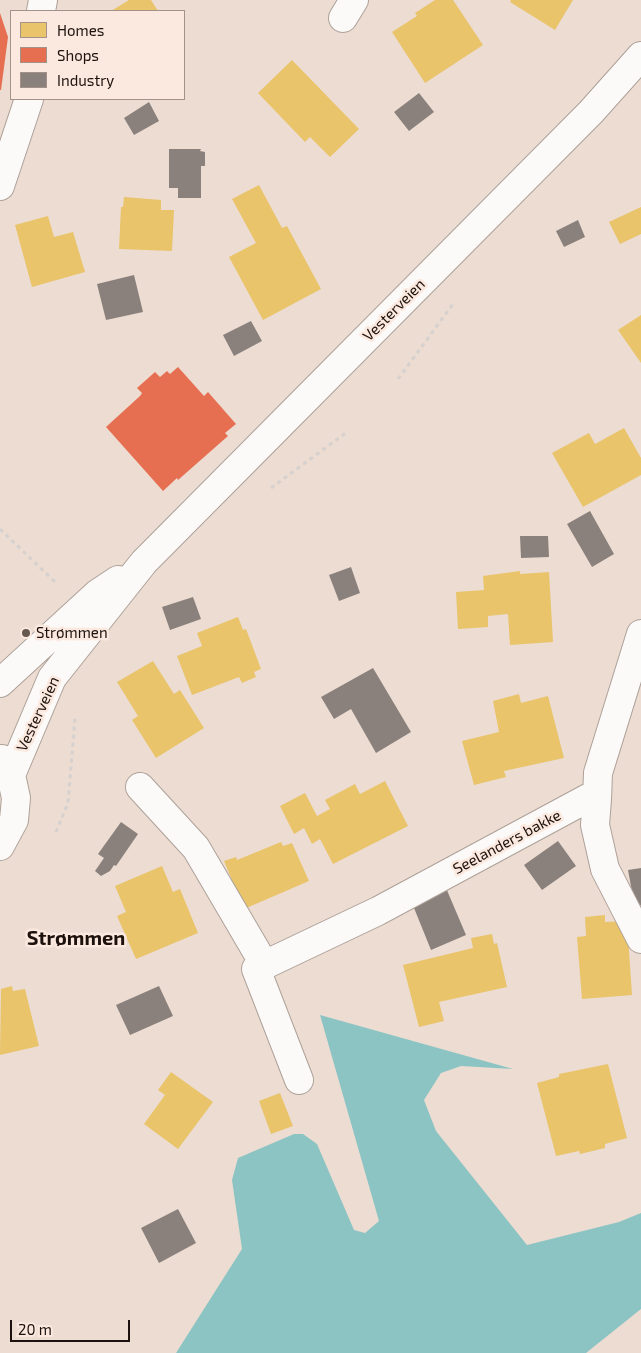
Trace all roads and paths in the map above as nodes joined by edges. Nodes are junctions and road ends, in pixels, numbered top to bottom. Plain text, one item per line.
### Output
1 (641, 56) edge
2 (29, 100) edge
3 (0, 186) edge
4 (347, 432) dead end
5 (265, 492) dead end
6 (0, 529) edge
7 (144, 562) junction
8 (58, 584) dead end
9 (641, 634) edge
10 (0, 683) edge
11 (76, 710) dead end
12 (6, 766) edge
13 (140, 787) dead end
14 (597, 799) junction
15 (56, 832) dead end
16 (0, 846) edge
17 (641, 939) edge
18 (264, 964) junction
19 (300, 1080) dead end

1 - 7 main road, Vesterveien
2 - 3 main road
4 - 5 path
6 - 8 path
7 - 10 main road, Vesterveien
7 - 12 main road, Vesterveien
9 - 14 main road
11 - 15 path
12 - 16 main road
13 - 18 main road
14 - 17 main road
14 - 18 main road, Seelanders bakke
18 - 19 main road

